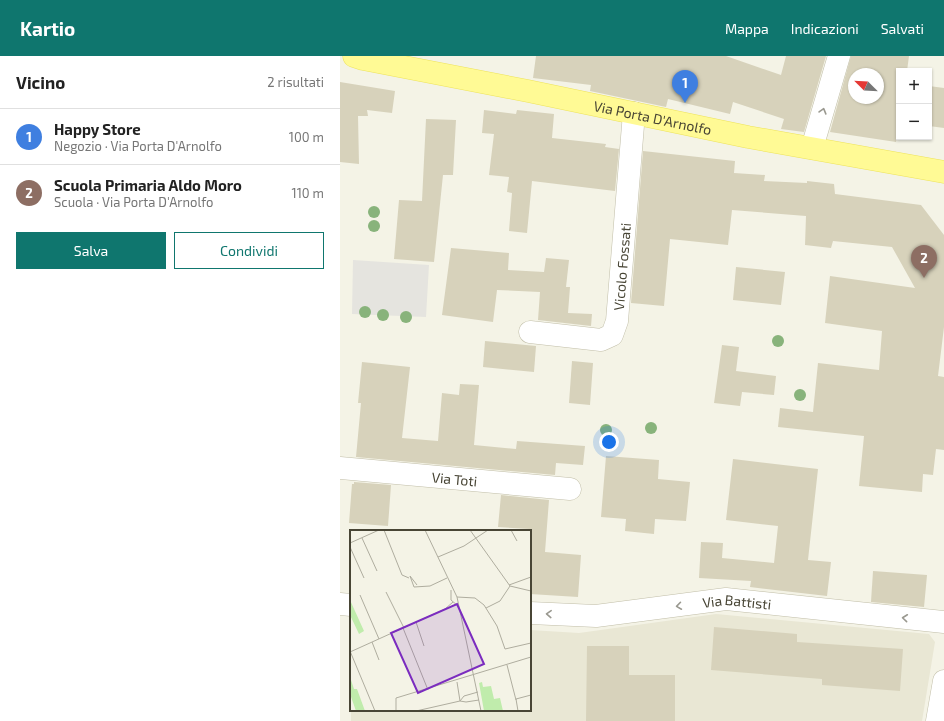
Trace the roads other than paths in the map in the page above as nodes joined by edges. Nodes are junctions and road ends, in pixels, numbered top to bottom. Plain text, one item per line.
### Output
1 (839, 56) edge
2 (359, 57) edge
3 (340, 63) edge
4 (634, 113) junction
5 (812, 148) junction
6 (944, 172) edge
7 (530, 332) dead end
8 (340, 468) edge
9 (570, 489) dead end
10 (340, 604) edge
11 (350, 605) edge
12 (531, 613) edge
13 (944, 622) edge
14 (944, 681) edge
15 (937, 721) edge

5 -> 1 street
2 - 3 main road, Via Porta D'Arnolfo
2 - 4 main road, Via Porta D'Arnolfo
4 - 5 main road, Via Porta D'Arnolfo
4 - 7 street, Vicolo Fossati
5 - 6 main road, Via Porta D'Arnolfo
8 - 9 street, Via Toti
10 - 11 street
13 -> 12 street, Via Battisti
14 - 15 street

